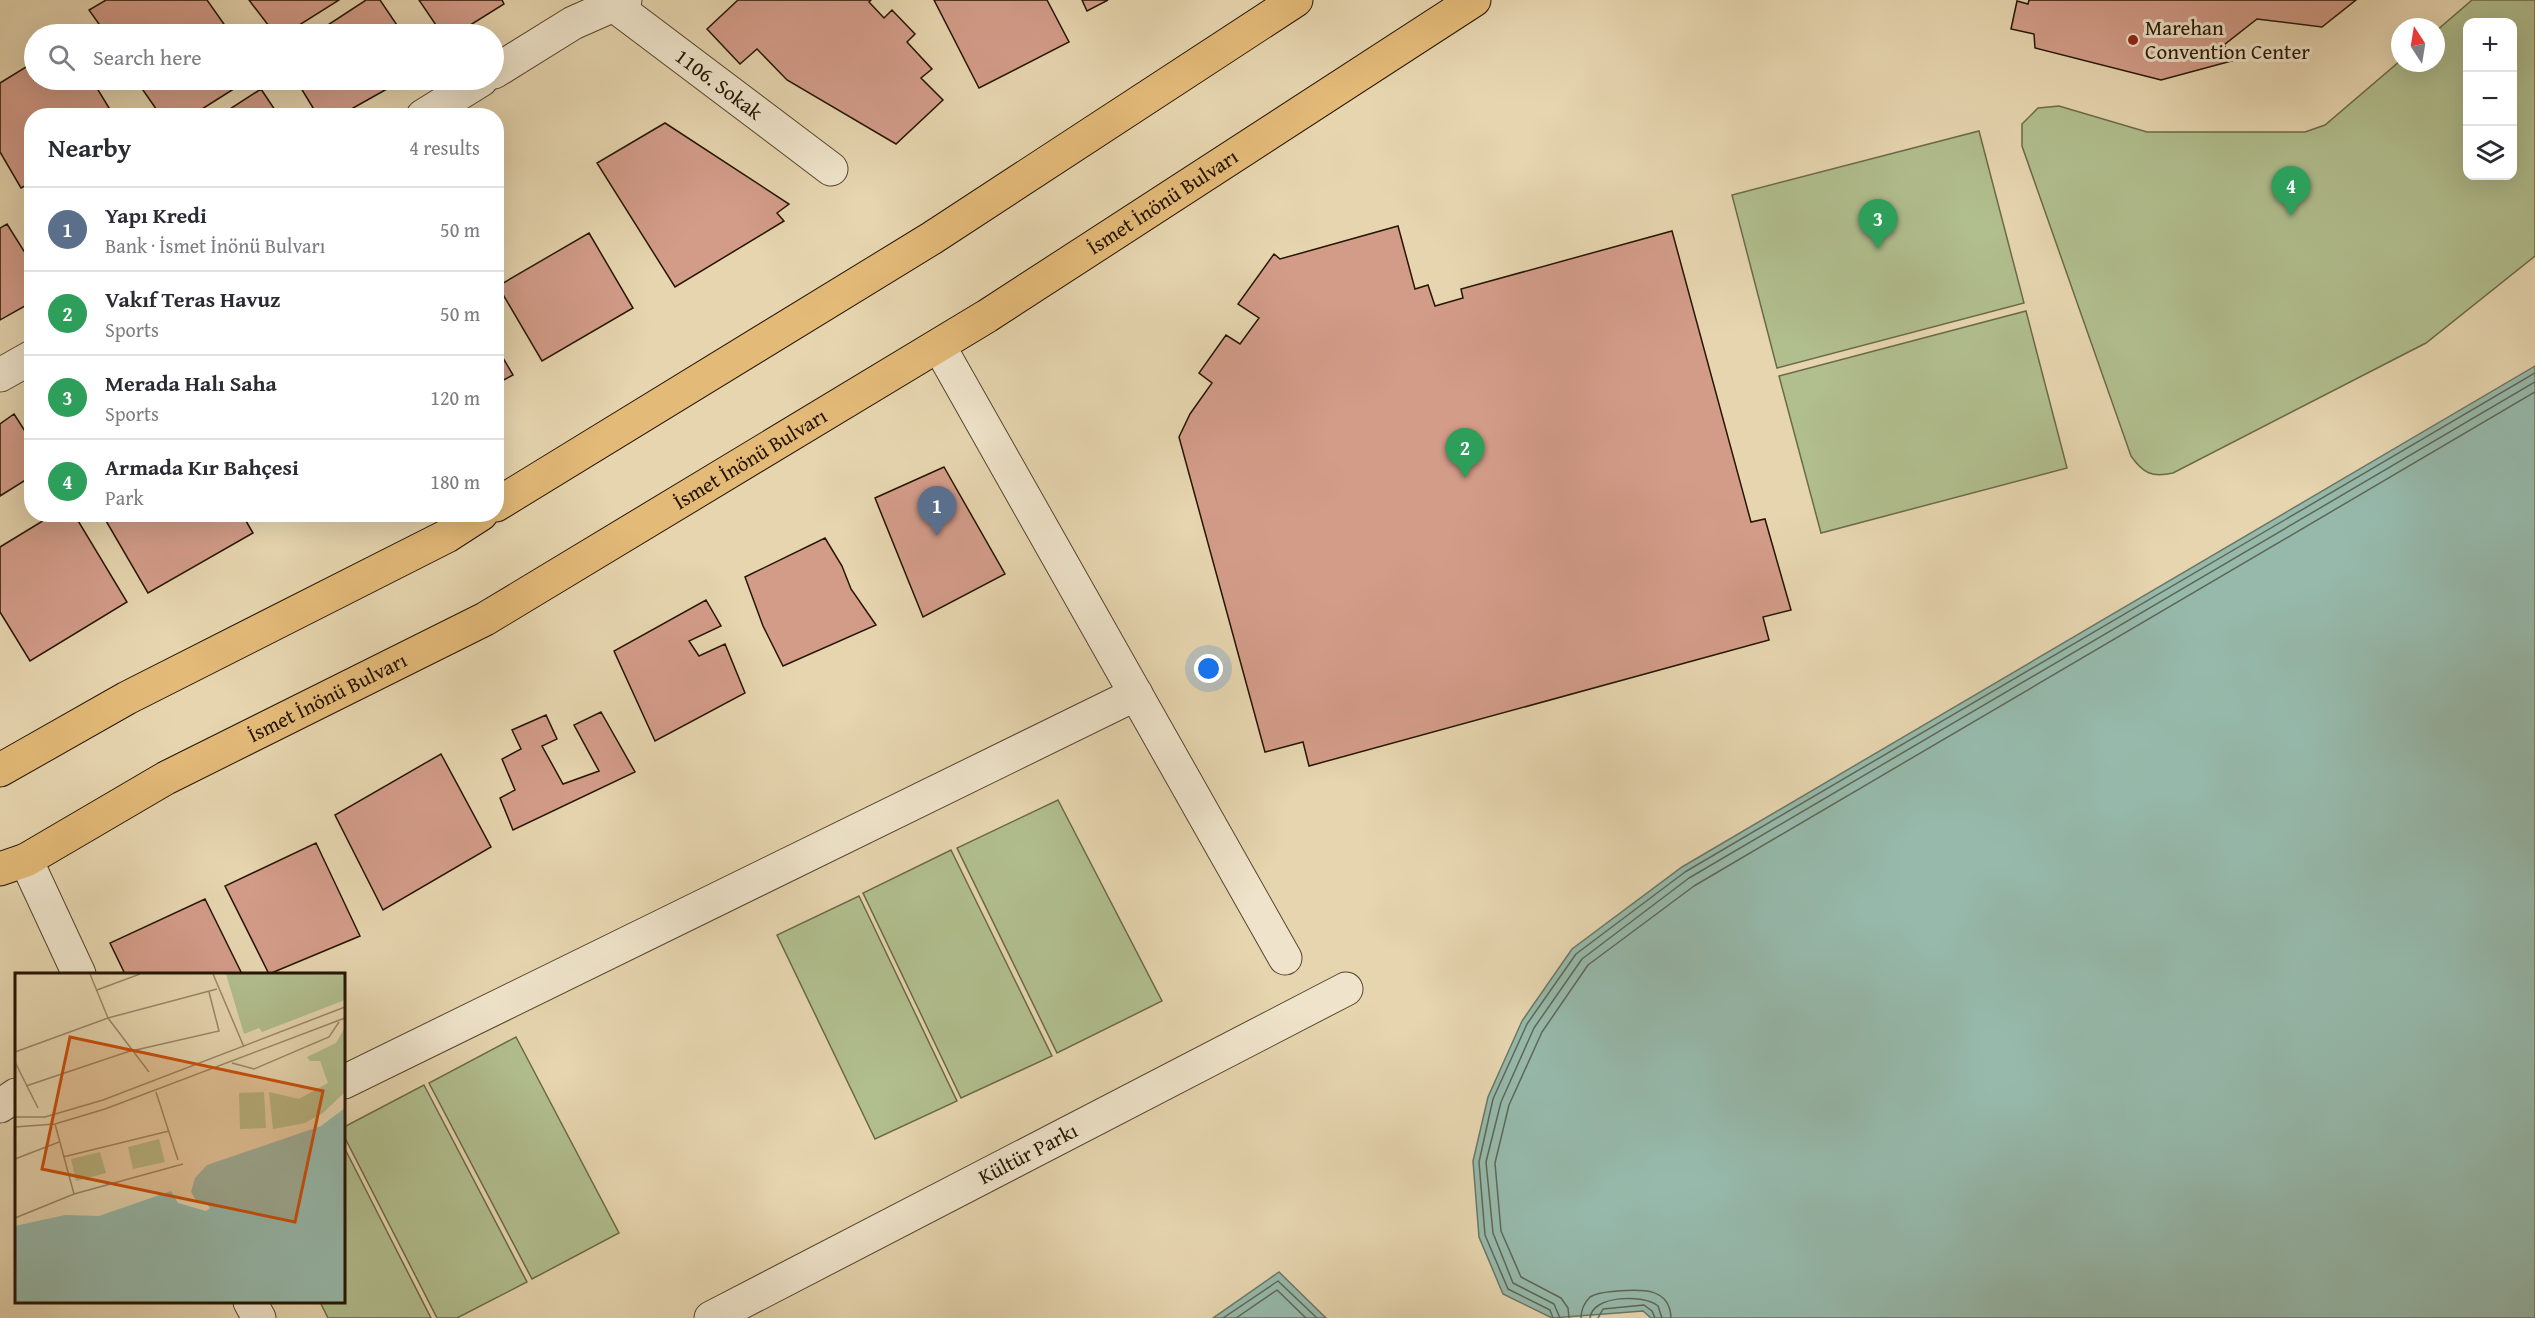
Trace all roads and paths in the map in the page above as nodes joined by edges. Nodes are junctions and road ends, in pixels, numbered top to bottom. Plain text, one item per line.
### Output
1 (1296, 0) edge
2 (1474, 0) edge
3 (615, 2) edge
4 (504, 66) edge
5 (465, 90) edge
6 (436, 108) edge
7 (831, 169) dead end
8 (939, 346) junction
9 (24, 362) edge
10 (0, 375) edge
11 (504, 500) edge
12 (469, 522) edge
13 (1136, 694) junction
14 (0, 770) edge
15 (13, 865) edge
16 (1285, 958) dead end
17 (79, 973) edge
18 (1346, 989) dead end
19 (345, 1082) edge
20 (15, 1096) edge
21 (0, 1106) edge
22 (251, 1303) edge
23 (259, 1318) edge
24 (711, 1318) edge

1 - 11 main road
2 - 8 main road, İsmet İnönü Bulvarı
3 - 4 street
3 - 7 street, 1106. Sokak
5 - 6 street
8 - 13 street
8 - 15 main road, İsmet İnönü Bulvarı
9 - 10 street
12 - 14 main road
13 - 16 street
13 - 19 street
15 - 17 street
18 - 24 street, Kültür Parkı
20 - 21 street
22 - 23 street

